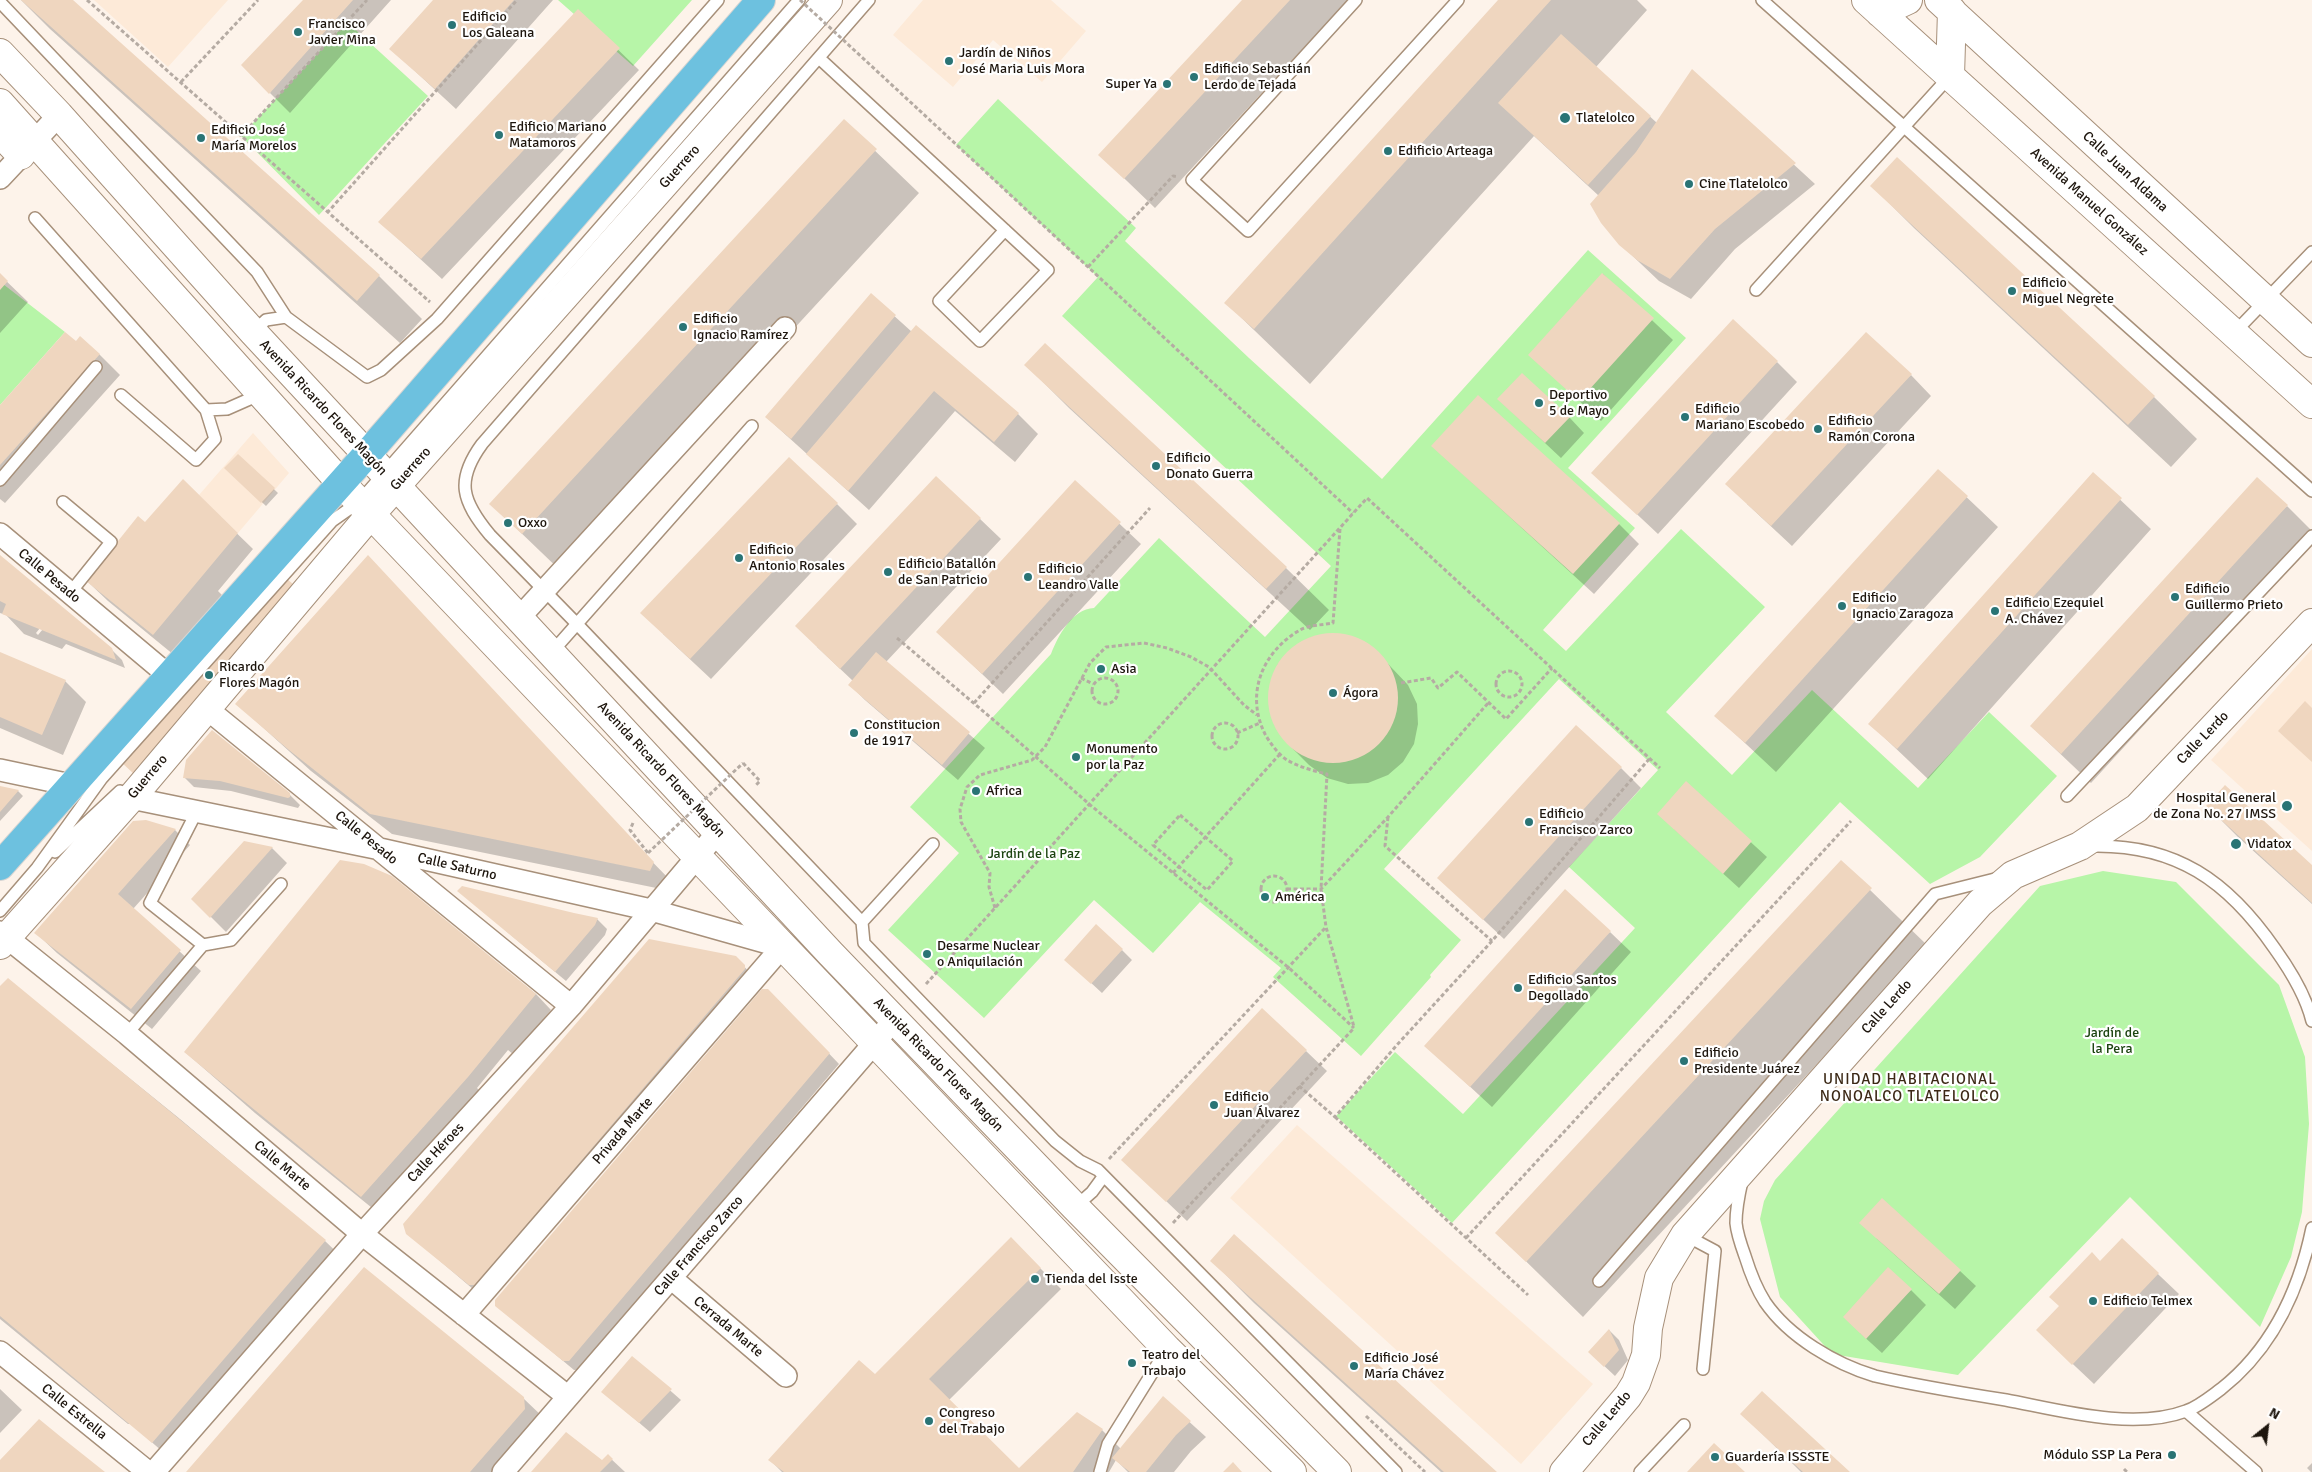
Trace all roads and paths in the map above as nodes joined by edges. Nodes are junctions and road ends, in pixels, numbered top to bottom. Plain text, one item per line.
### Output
1 (88, 0) edge
2 (258, 0) edge
3 (367, 0) edge
4 (517, 0) edge
5 (718, 0) edge
6 (761, 0) edge
7 (800, 0) edge
8 (828, 0) edge
9 (869, 0) edge
10 (1356, 0) edge
11 (1458, 0) edge
12 (1762, 0) edge
13 (1908, 0) edge
14 (0, 2) edge
15 (1946, 6) edge
16 (1873, 7) edge
17 (0, 53) edge
18 (819, 58) junction
19 (1950, 76) junction
20 (181, 82) junction
21 (0, 103) edge
22 (58, 115) junction
23 (1905, 127) junction
24 (0, 133) edge
25 (241, 136) junction
26 (28, 147) junction
27 (0, 178) edge
28 (1192, 180) junction
29 (327, 213) junction
30 (35, 218) dead end
31 (1004, 230) junction
32 (2312, 252) edge
33 (1088, 267) junction
34 (1756, 290) dead end
35 (2265, 300) junction
36 (286, 317) junction
37 (437, 319) junction
38 (785, 328) dead end
39 (253, 332) junction
40 (2234, 333) junction
41 (2312, 343) edge
42 (96, 368) dead end
43 (261, 394) junction
44 (122, 395) dead end
45 (2312, 404) edge
46 (206, 410) junction
47 (752, 426) dead end
48 (383, 471) junction
49 (0, 480) edge
50 (2312, 491) edge
51 (357, 500) junction
52 (62, 502) dead end
53 (1150, 508) dead end
54 (1353, 513) junction
55 (1340, 528) junction
56 (0, 534) edge
57 (2312, 536) edge
58 (448, 542) junction
59 (417, 562) junction
60 (543, 591) junction
61 (70, 593) junction
62 (519, 618) junction
63 (2312, 623) edge
64 (577, 624) junction
65 (897, 638) dead end
66 (552, 652) junction
67 (1552, 668) junction
68 (1211, 670) junction
69 (168, 675) junction
70 (1081, 678) junction
71 (1401, 683) dead end
72 (1093, 684) junction
73 (1520, 693) junction
74 (1525, 698) junction
75 (1489, 702) junction
76 (974, 703) junction
77 (206, 708) junction
78 (1257, 715) junction
79 (1260, 723) junction
80 (1237, 733) junction
81 (1280, 754) junction
82 (1036, 757) junction
83 (1650, 758) junction
84 (743, 763) dead end
85 (1660, 768) dead end
86 (0, 770) edge
87 (71, 785) junction
88 (131, 785) junction
89 (2067, 796) dead end
90 (1089, 804) junction
91 (196, 811) junction
92 (1388, 817) junction
93 (1851, 821) dead end
94 (718, 832) junction
95 (1206, 837) junction
96 (933, 844) dead end
97 (2080, 846) junction
98 (380, 850) junction
99 (648, 853) dead end
100 (698, 856) junction
101 (0, 866) edge
102 (1179, 867) junction
103 (37, 868) junction
104 (1173, 874) junction
105 (2013, 875) junction
106 (281, 884) dead end
107 (1287, 889) junction
108 (1321, 889) junction
109 (995, 908) junction
110 (651, 910) junction
111 (0, 911) edge
112 (862, 922) junction
113 (1326, 927) junction
114 (2, 938) edge
115 (1492, 941) junction
116 (203, 945) junction
117 (782, 947) junction
118 (1289, 968) junction
119 (914, 998) junction
120 (571, 1006) junction
121 (895, 1019) junction
122 (2312, 1021) edge
123 (1354, 1028) junction
124 (126, 1034) junction
125 (874, 1044) junction
126 (1299, 1086) junction
127 (1335, 1117) junction
128 (1746, 1164) junction
129 (1101, 1174) junction
130 (1075, 1207) junction
131 (2312, 1228) edge
132 (362, 1234) junction
133 (1162, 1234) junction
134 (1685, 1234) junction
135 (1466, 1238) junction
136 (671, 1278) junction
137 (1599, 1281) dead end
138 (1528, 1295) dead end
139 (464, 1315) junction
140 (1167, 1350) junction
141 (0, 1352) edge
142 (1703, 1369) dead end
143 (786, 1376) dead end
144 (567, 1396) junction
145 (2186, 1411) junction
146 (1684, 1425) dead end
147 (148, 1472) edge
148 (154, 1472) edge
149 (503, 1472) edge
150 (1100, 1472) edge
151 (1292, 1472) edge
152 (1336, 1472) edge
153 (1396, 1472) edge
154 (1564, 1472) edge
155 (1640, 1472) edge
156 (2256, 1472) edge

1 - 20 path
2 - 20 path
3 - 25 path
4 - 29 path
5 - 37 lane
6 - 48 main road, Guerrero
7 - 33 path, bridge
7 - 48 lane
8 - 48 main road, Guerrero
9 - 18 lane
10 - 28 lane
11 - 28 lane
12 - 23 lane
13 - 16 main road
14 - 36 lane
15 - 19 main road
15 - 35 main road, Calle Juan Aldama
16 - 19 main road, Avenida Manuel González
17 - 22 main road, Avenida Ricardo Flores Magón
18 - 31 lane
18 - 60 lane
19 - 23 lane
19 - 40 main road, Avenida Manuel González
20 - 25 path
21 - 26 main road
22 - 26 street
22 - 39 main road, Avenida Ricardo Flores Magón
23 - 34 lane
23 - 50 lane
24 - 26 main road
25 - 29 path
26 - 27 street
26 - 43 main road
28 - 33 path
29 - 37 path
30 - 46 lane
31 - 31 lane
32 - 35 lane
33 - 54 path
35 - 40 lane
35 - 41 main road, Calle Juan Aldama
36 - 37 lane
36 - 39 lane
38 - 60 street
39 - 48 main road, Avenida Ricardo Flores Magón
40 - 45 main road, Avenida Manuel González
42 - 49 lane
43 - 46 lane
43 - 51 main road
44 - 46 lane
47 - 64 lane
48 - 51 main road, Guerrero
48 - 51 main road, Guerrero
48 - 58 main road, Avenida Ricardo Flores Magón
51 - 59 main road
51 - 69 main road, Guerrero
51 - 77 main road, Guerrero
51 - 88 lane
51 - 103 lane
52 - 61 lane
53 - 76 path
54 - 55 path
54 - 67 path
55 - 68 path
55 - 78 path
56 - 61 street, Calle Pesado
57 - 89 lane
58 - 59 main road
58 - 62 main road, Avenida Ricardo Flores Magón
59 - 100 main road
60 - 62 street
60 - 64 lane
61 - 69 street, Calle Pesado
62 - 66 main road, Avenida Ricardo Flores Magón
63 - 97 main road, Calle Lerdo
64 - 66 lane
64 - 112 lane
65 - 76 path
66 - 94 main road, Avenida Ricardo Flores Magón
67 - 74 path
67 - 83 path
68 - 70 path
68 - 78 path
68 - 90 path
69 - 87 main road, Guerrero
70 - 72 path
70 - 82 path
71 - 75 path
72 - 72 path
73 - 73 path
73 - 74 path
74 - 75 path
75 - 92 path
76 - 82 path
77 - 88 main road, Guerrero
77 - 98 street, Calle Pesado
78 - 79 path
79 - 80 path
79 - 81 path
80 - 80 path
81 - 95 path
81 - 108 path
82 - 90 path
82 - 109 path
83 - 85 path
83 - 115 path
84 - 99 path, bridge
86 - 87 street
87 - 101 main road, Guerrero
88 - 91 street, Calle Saturno
88 - 103 lane
88 - 114 main road, Guerrero
90 - 104 path
90 - 109 path
91 - 98 street, Calle Saturno
91 - 116 lane
92 - 108 path
92 - 115 path
93 - 135 path
94 - 100 street, Calle Héroes
94 - 121 main road, Avenida Ricardo Flores Magón
95 - 102 path
95 - 102 path
95 - 102 path
96 - 112 lane
97 - 105 main road, Calle Lerdo
97 - 122 lane
98 - 110 street, Calle Saturno
98 - 120 street, Calle Pesado
100 - 110 street, Calle Héroes
100 - 117 main road
102 - 104 path
103 - 111 lane
104 - 118 path
105 - 128 main road, Calle Lerdo
105 - 137 lane
106 - 116 lane
107 - 107 path
107 - 108 path
108 - 113 path
109 - 119 path
110 - 117 street, Calle Saturno
110 - 120 street, Calle Héroes
112 - 119 lane
113 - 118 path
113 - 123 path
114 - 124 street, Calle Marte
115 - 127 path
116 - 124 lane
117 - 125 main road
117 - 139 street, Privada Marte
118 - 123 path
118 - 129 path
119 - 129 lane
120 - 132 street, Calle Héroes
121 - 125 street, Calle Francisco Zarco
121 - 130 main road, Avenida Ricardo Flores Magón
123 - 126 path
124 - 132 street, Calle Marte
125 - 136 street, Calle Francisco Zarco
125 - 140 main road
126 - 127 path
126 - 133 path
127 - 135 path
128 - 134 main road, Calle Lerdo
128 - 145 lane
129 - 130 lane
129 - 133 lane
130 - 152 main road, Avenida Ricardo Flores Magón
131 - 145 lane
132 - 139 street, Calle Marte
132 - 148 street, Calle Héroes
133 - 153 lane
134 - 142 lane
134 - 154 main road, Calle Lerdo
135 - 138 path
136 - 143 street, Cerrada Marte
136 - 144 street, Calle Francisco Zarco
139 - 144 street, Calle Marte
140 - 150 lane
140 - 151 main road
141 - 147 street, Calle Estrella
144 - 149 street, Calle Francisco Zarco
145 - 156 lane
146 - 155 lane

